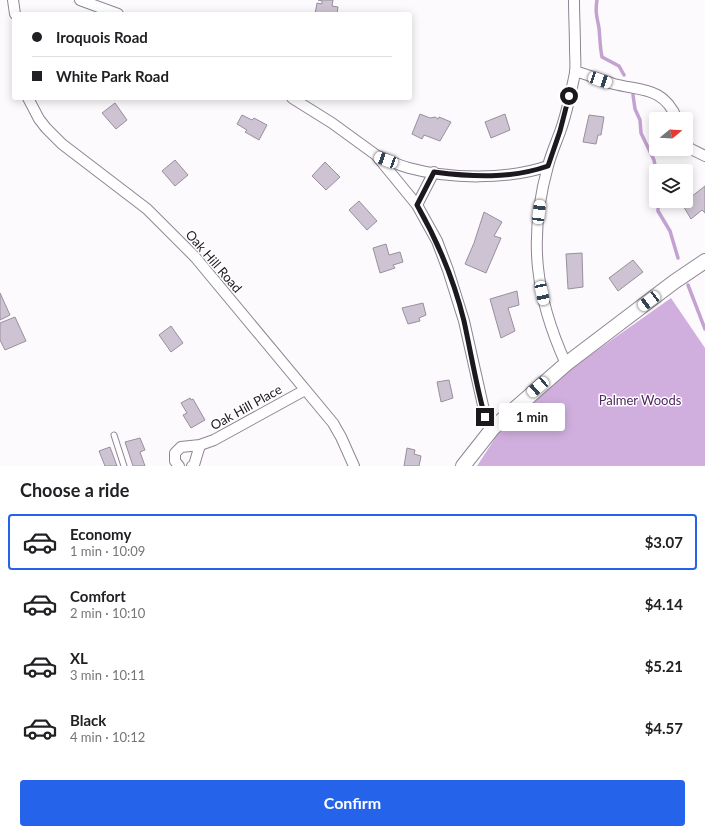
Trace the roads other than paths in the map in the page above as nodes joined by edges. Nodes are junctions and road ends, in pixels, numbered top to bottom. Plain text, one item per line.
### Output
1 (13, 0) edge
2 (80, 0) edge
3 (574, 0) edge
4 (15, 12) edge
5 (113, 12) edge
6 (575, 71) junction
7 (29, 100) edge
8 (295, 100) edge
9 (673, 112) edge
10 (693, 150) edge
11 (376, 156) junction
12 (705, 156) edge
13 (548, 166) junction
14 (434, 172) junction
15 (417, 205) junction
16 (705, 261) edge
17 (566, 364) junction
18 (305, 390) junction
19 (493, 428) junction
20 (114, 435) dead end
21 (200, 445) junction
22 (124, 466) edge
23 (179, 466) edge
24 (192, 466) edge
25 (354, 466) edge
26 (463, 466) edge

1 - 4 street
2 - 5 street
3 - 6 street
6 - 9 street
6 - 13 street
7 - 18 street, Oak Hill Road
8 - 11 street
10 - 12 street
11 - 14 street
11 - 15 street
13 - 14 street
13 - 17 street
14 - 15 street
15 - 19 street
16 - 17 street
17 - 19 street
18 - 21 street, Oak Hill Place
18 - 25 street, Oak Hill Road
19 - 26 street
20 - 22 lane
21 - 23 street, Oak Hill Place
21 - 24 street

